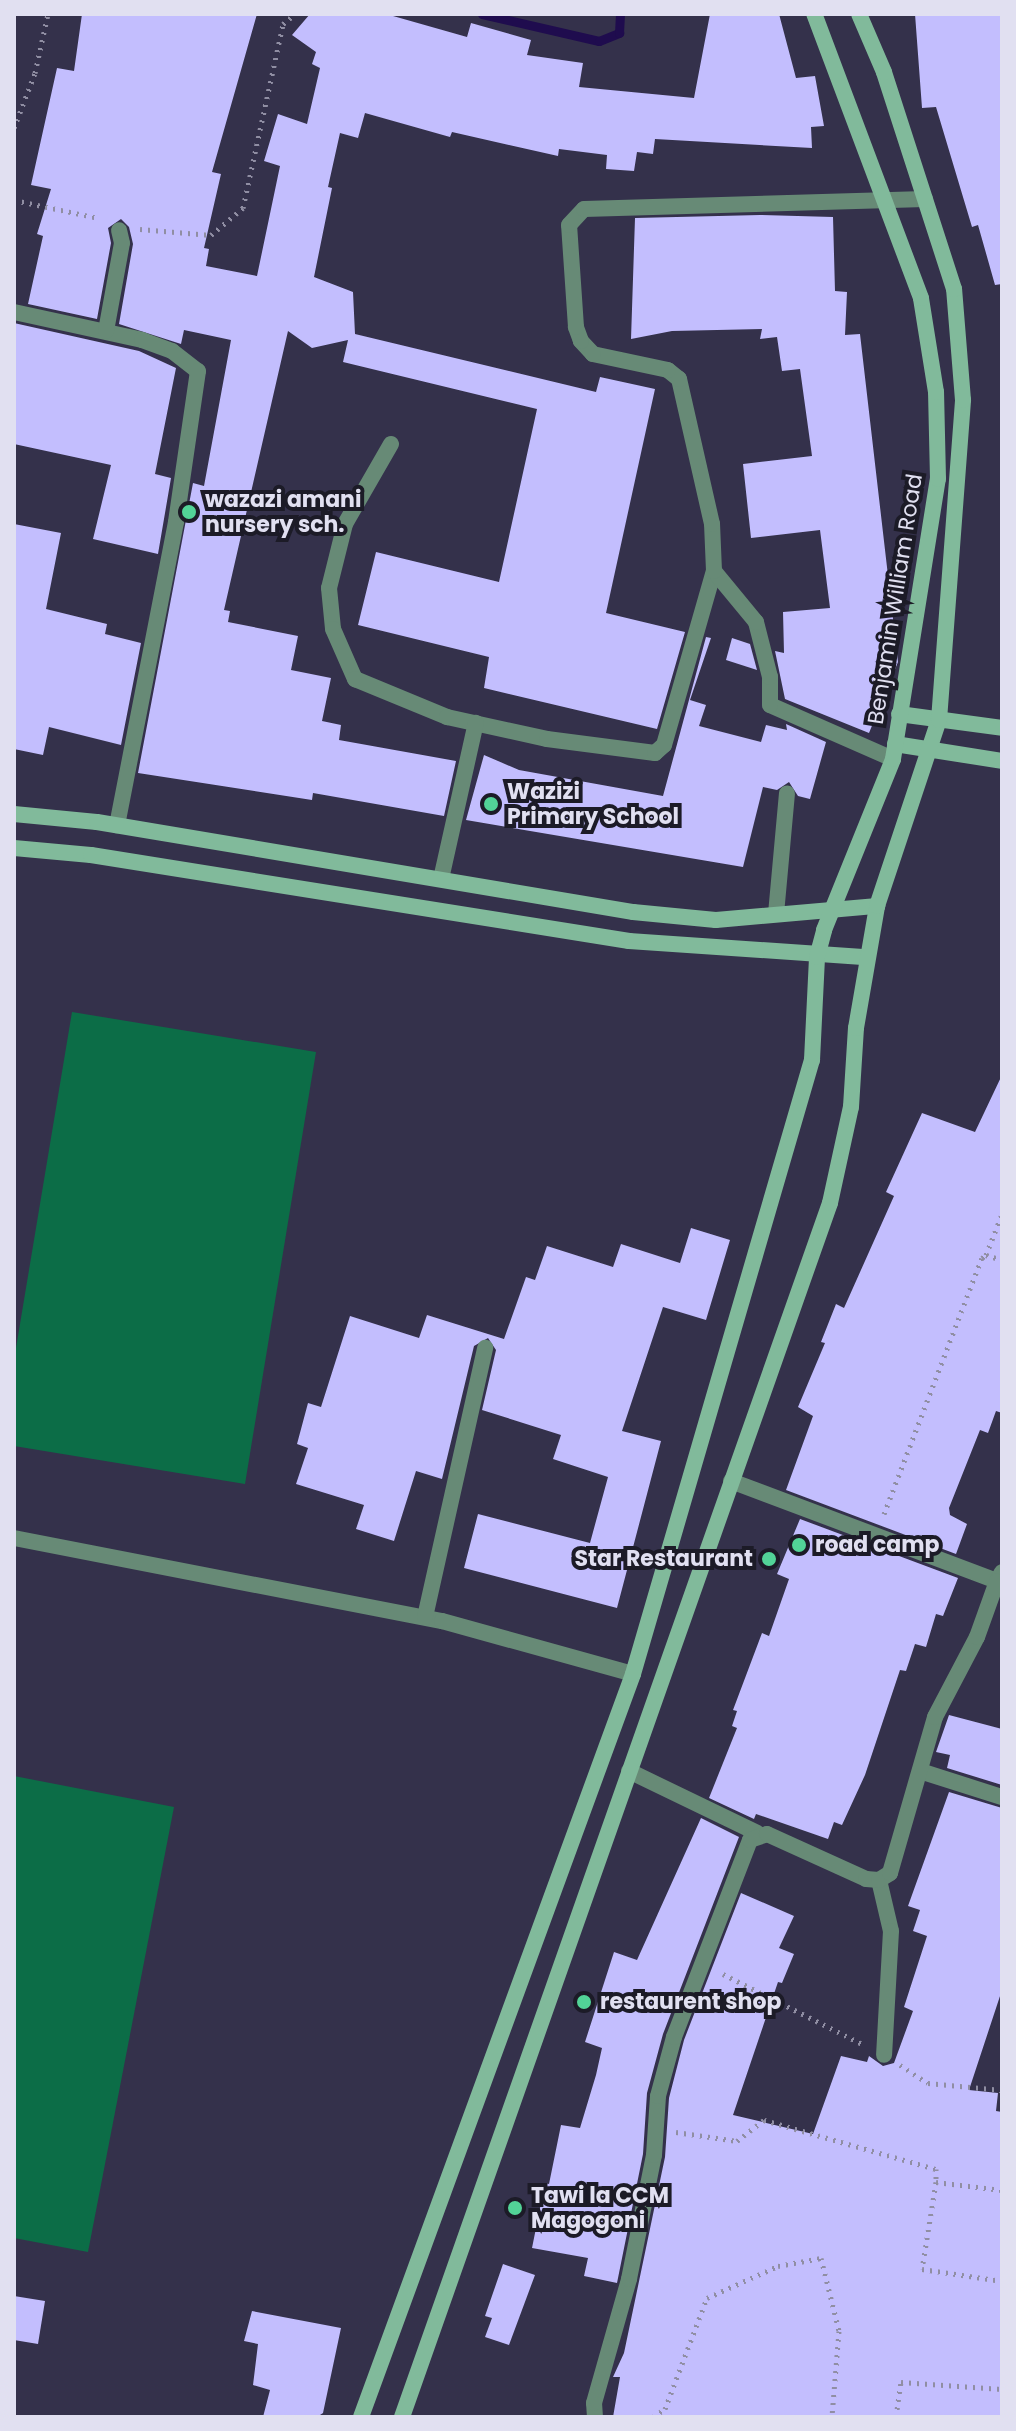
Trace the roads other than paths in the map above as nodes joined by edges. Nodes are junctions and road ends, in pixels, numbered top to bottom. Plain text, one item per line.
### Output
1 (814, 14) edge
2 (859, 14) edge
3 (925, 199) junction
4 (888, 201) junction
5 (119, 230) road end
6 (14, 312) edge
7 (106, 331) junction
8 (391, 444) dead end
9 (714, 571) junction
10 (899, 714) junction
11 (939, 720) junction
12 (476, 723) junction
13 (1002, 728) edge
14 (932, 751) junction
15 (894, 752) junction
16 (1002, 761) edge
17 (787, 793) dead end
18 (14, 814) edge
19 (117, 825) junction
20 (14, 848) edge
21 (441, 879) junction
22 (877, 906) junction
23 (836, 908) junction
24 (776, 914) junction
25 (817, 957) junction
26 (866, 957) junction
27 (485, 1348) dead end
28 (731, 1481) junction
29 (14, 1538) edge
30 (1000, 1576) edge
31 (425, 1617) junction
32 (633, 1674) junction
33 (629, 1771) junction
34 (920, 1771) junction
35 (1002, 1797) edge
36 (757, 1833) junction
37 (879, 1880) junction
38 (884, 2055) road end
39 (361, 2417) edge
40 (402, 2417) edge
41 (595, 2417) edge

1 - 4 main road, Benjamin William Road
2 - 3 main road, Benjamin William Road
3 - 4 street
3 - 11 main road, Benjamin William Road
4 - 9 street
4 - 10 main road, Benjamin William Road
5 - 7 street
6 - 7 street
7 - 19 street
8 - 12 street
9 - 12 street
9 - 15 street
10 - 11 main road
10 - 15 main road, Benjamin William Road
11 - 13 main road
11 - 14 main road, Benjamin William Road
12 - 21 street
14 - 15 main road
14 - 16 main road
14 - 22 main road, Benjamin William Road
15 - 23 main road, Benjamin William Road
17 - 24 street
18 - 19 main road
19 - 21 main road
20 - 25 main road
21 - 24 main road
22 - 23 main road
22 - 26 main road, Benjamin William Road
23 - 24 main road
23 - 25 main road, Benjamin William Road
25 - 26 main road
25 - 32 main road, Benjamin William Road
26 - 28 main road, Benjamin William Road
27 - 31 street
28 - 30 street
28 - 33 main road, Benjamin William Road
29 - 31 street
30 - 34 street
31 - 32 street
32 - 39 main road, Benjamin William Road
33 - 36 street
33 - 40 main road, Benjamin William Road
34 - 35 street
34 - 37 street
36 - 37 street
36 - 41 street
37 - 38 street

